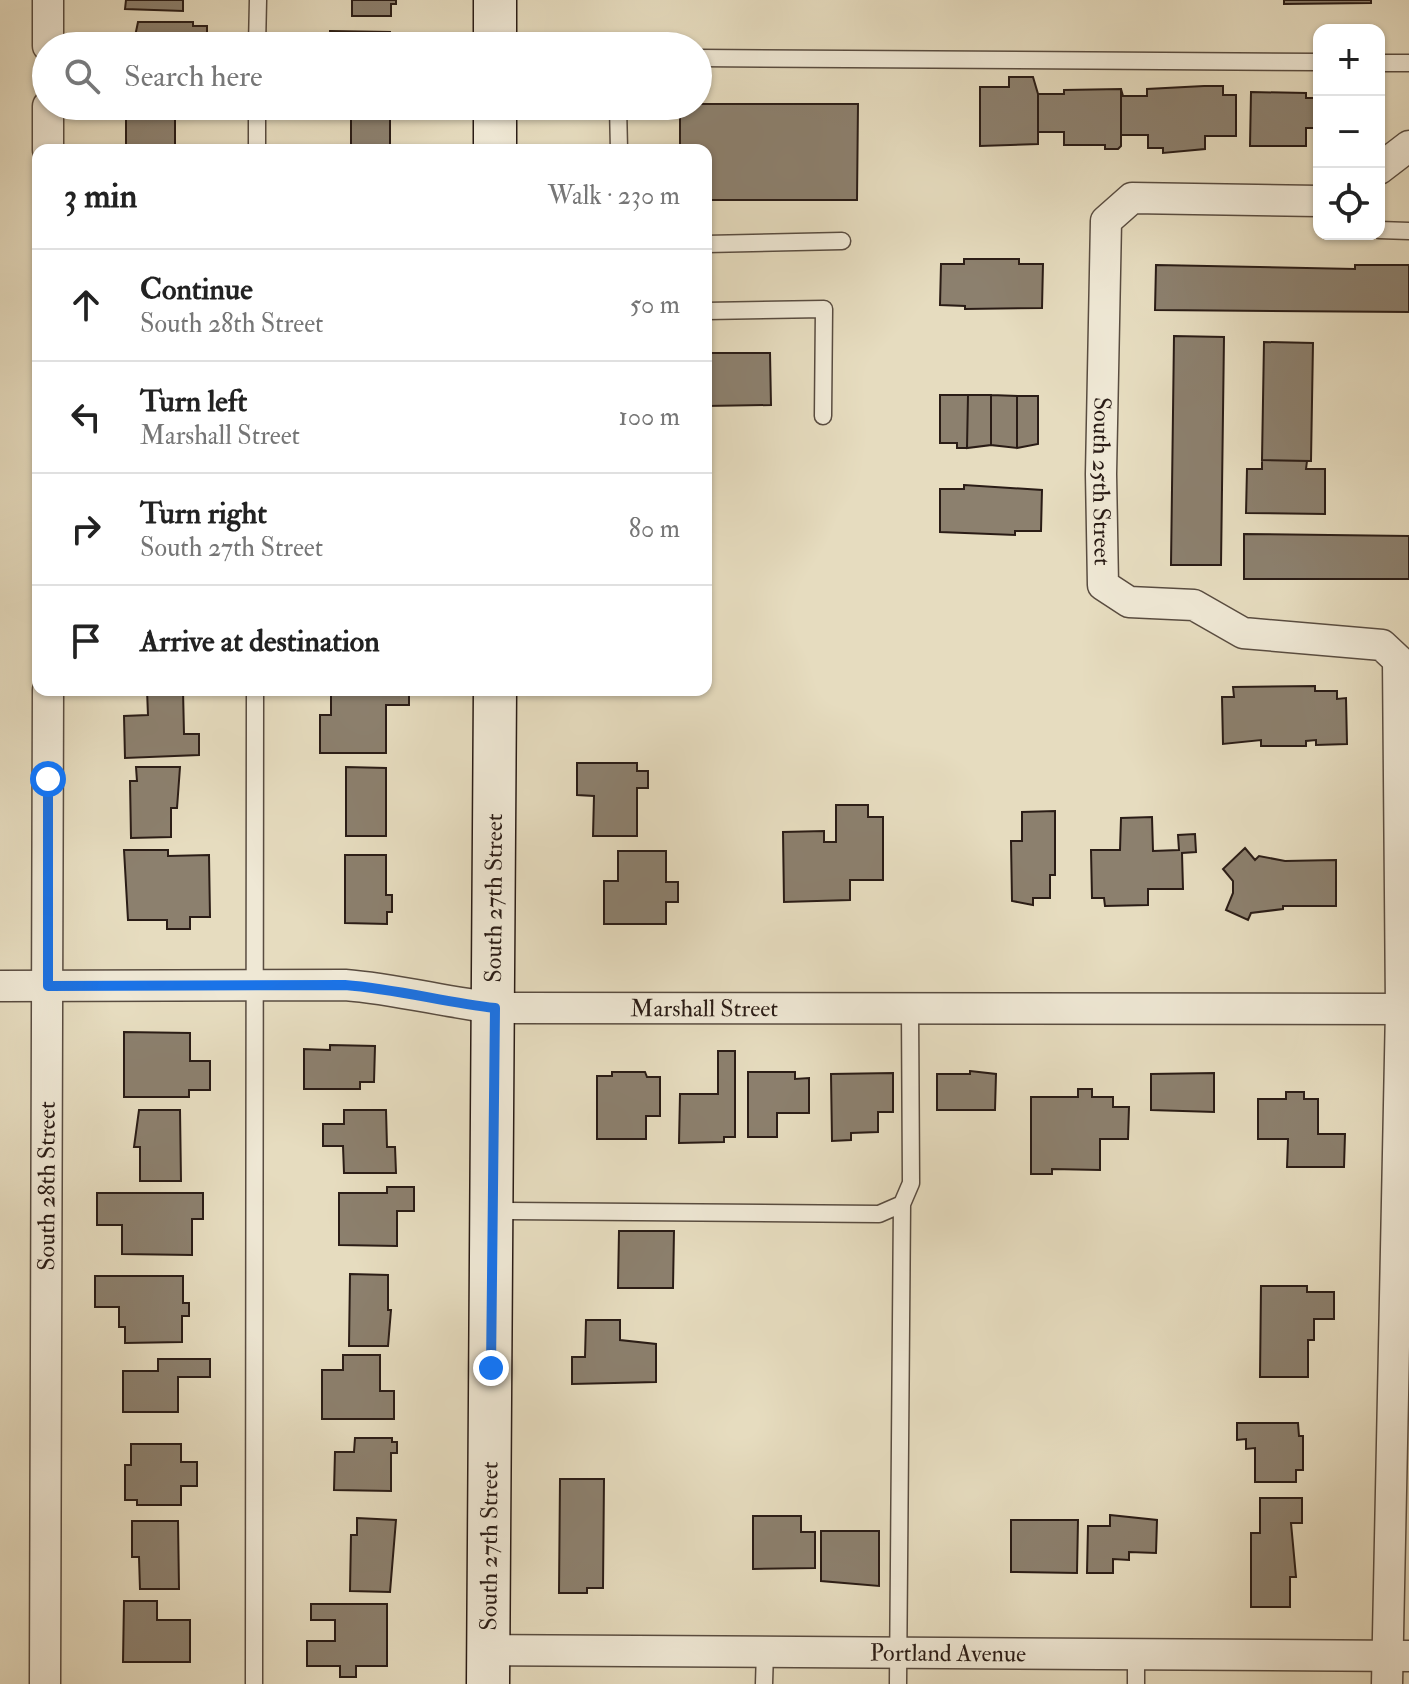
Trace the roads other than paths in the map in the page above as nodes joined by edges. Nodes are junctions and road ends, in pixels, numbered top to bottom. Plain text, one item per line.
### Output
1 (48, 0) edge
2 (258, 0) edge
3 (495, 0) edge
4 (48, 32) edge
5 (257, 32) edge
6 (495, 32) edge
7 (712, 58) edge
8 (1313, 62) edge
9 (1385, 63) edge
10 (1409, 63) edge
11 (48, 120) edge
12 (257, 120) edge
13 (495, 120) edge
14 (618, 120) edge
15 (48, 144) edge
16 (257, 144) edge
17 (495, 144) edge
18 (619, 144) edge
19 (1409, 144) edge
20 (1380, 168) edge
21 (1313, 201) edge
22 (1385, 230) edge
23 (1409, 231) edge
24 (842, 241) dead end
25 (712, 244) edge
26 (712, 311) edge
27 (823, 416) dead end
28 (1404, 660) edge
29 (48, 696) edge
30 (255, 696) edge
31 (495, 696) edge
32 (254, 985) junction
33 (0, 986) edge
34 (48, 986) junction
35 (495, 1008) junction
36 (910, 1008) junction
37 (1405, 1009) edge
38 (902, 1204) junction
39 (493, 1211) junction
40 (765, 1651) junction
41 (899, 1652) junction
42 (1136, 1654) junction
43 (1395, 1665) edge
44 (488, 1667) edge
45 (45, 1684) edge
46 (254, 1684) edge
47 (764, 1684) edge
48 (898, 1684) edge
49 (1136, 1684) edge

1 - 4 street
2 - 5 lane
3 - 6 main road
7 - 8 lane
9 - 10 lane
11 - 15 street
12 - 16 lane
13 - 17 main road
14 - 18 lane
19 - 20 street
21 - 28 street, South 25th Street
22 - 23 lane
24 - 25 lane
26 - 27 lane
28 - 37 street, South 25th Street
29 - 34 street, South 28th Street
30 - 32 lane
31 - 35 main road, South 27th Street
32 - 34 street, Marshall Street
32 - 35 street, Marshall Street
32 - 46 lane
33 - 34 street, Marshall Street
34 - 45 street, South 28th Street
35 - 36 street, Marshall Street
35 - 39 main road, South 27th Street
36 - 37 street, Marshall Street
36 - 38 lane
37 - 43 street, South 25th Street
38 - 39 lane
38 - 41 lane
39 - 44 main road, South 27th Street
40 - 41 street, Portland Avenue
40 - 44 street, Portland Avenue
40 - 47 lane
41 - 42 street, Portland Avenue
41 - 48 lane
42 - 43 street, Portland Avenue
42 - 49 lane

